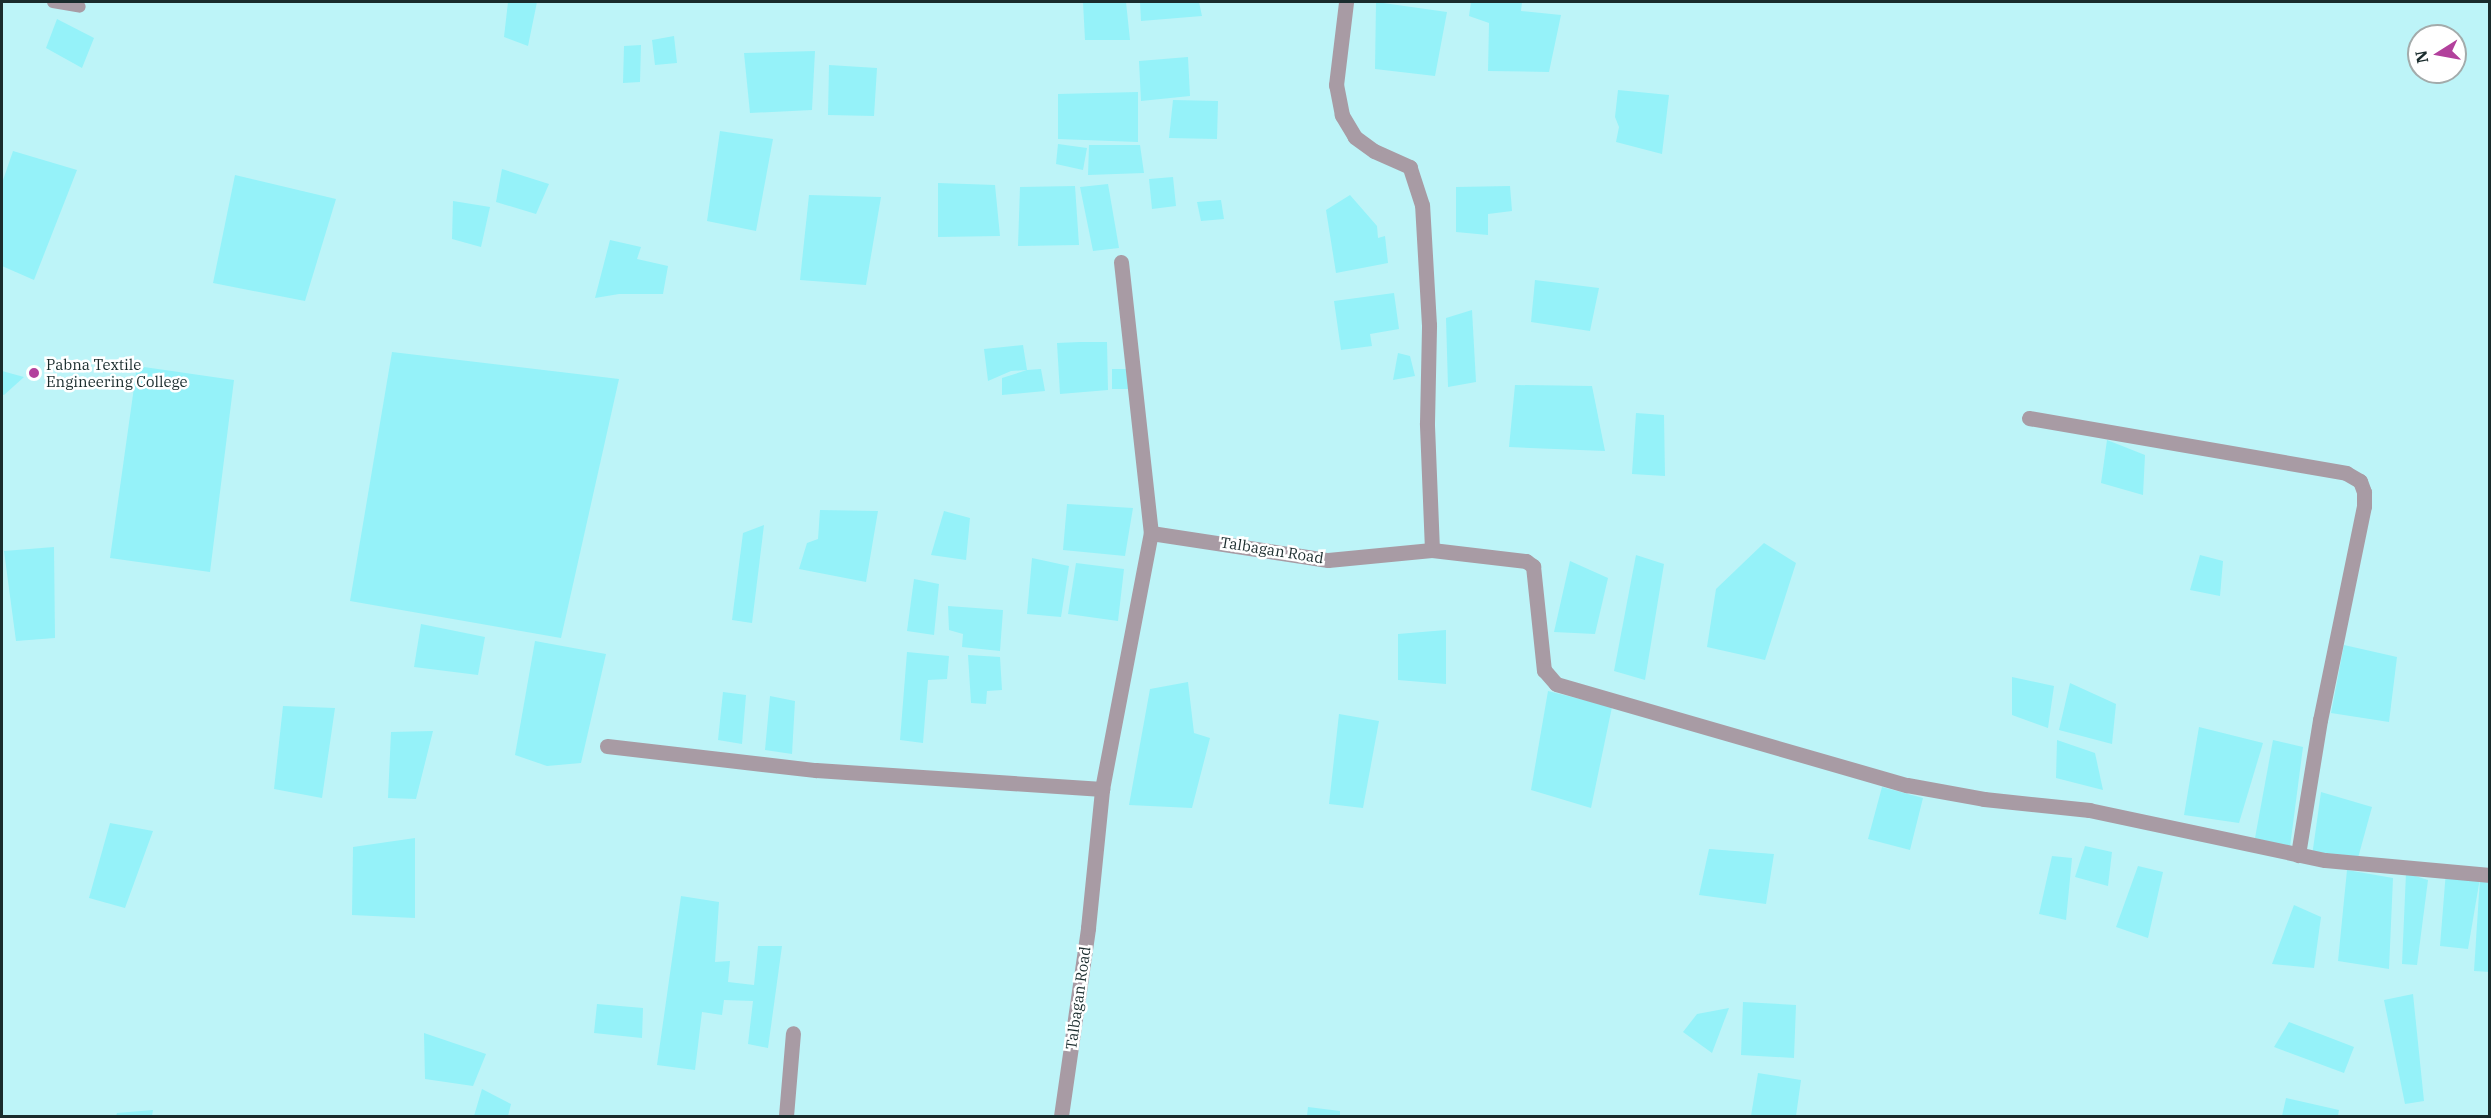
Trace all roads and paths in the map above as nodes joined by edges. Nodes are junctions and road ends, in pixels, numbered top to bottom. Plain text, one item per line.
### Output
1 (53, 2) edge
2 (1346, 2) edge
3 (80, 7) dead end
4 (1121, 262) dead end
5 (2030, 418) dead end
6 (1151, 533) junction
7 (1432, 550) junction
8 (606, 746) dead end
9 (1102, 789) junction
10 (2298, 855) junction
11 (2490, 875) edge
12 (793, 1033) dead end
13 (786, 1116) edge
14 (1061, 1116) edge

1 - 3 lane
2 - 7 street
4 - 6 street
5 - 10 street
6 - 7 street, Talbagan Road
6 - 9 street, Talbagan Road
7 - 10 street, Talbagan Road
8 - 9 street
9 - 14 street, Talbagan Road
10 - 11 street
12 - 13 street

